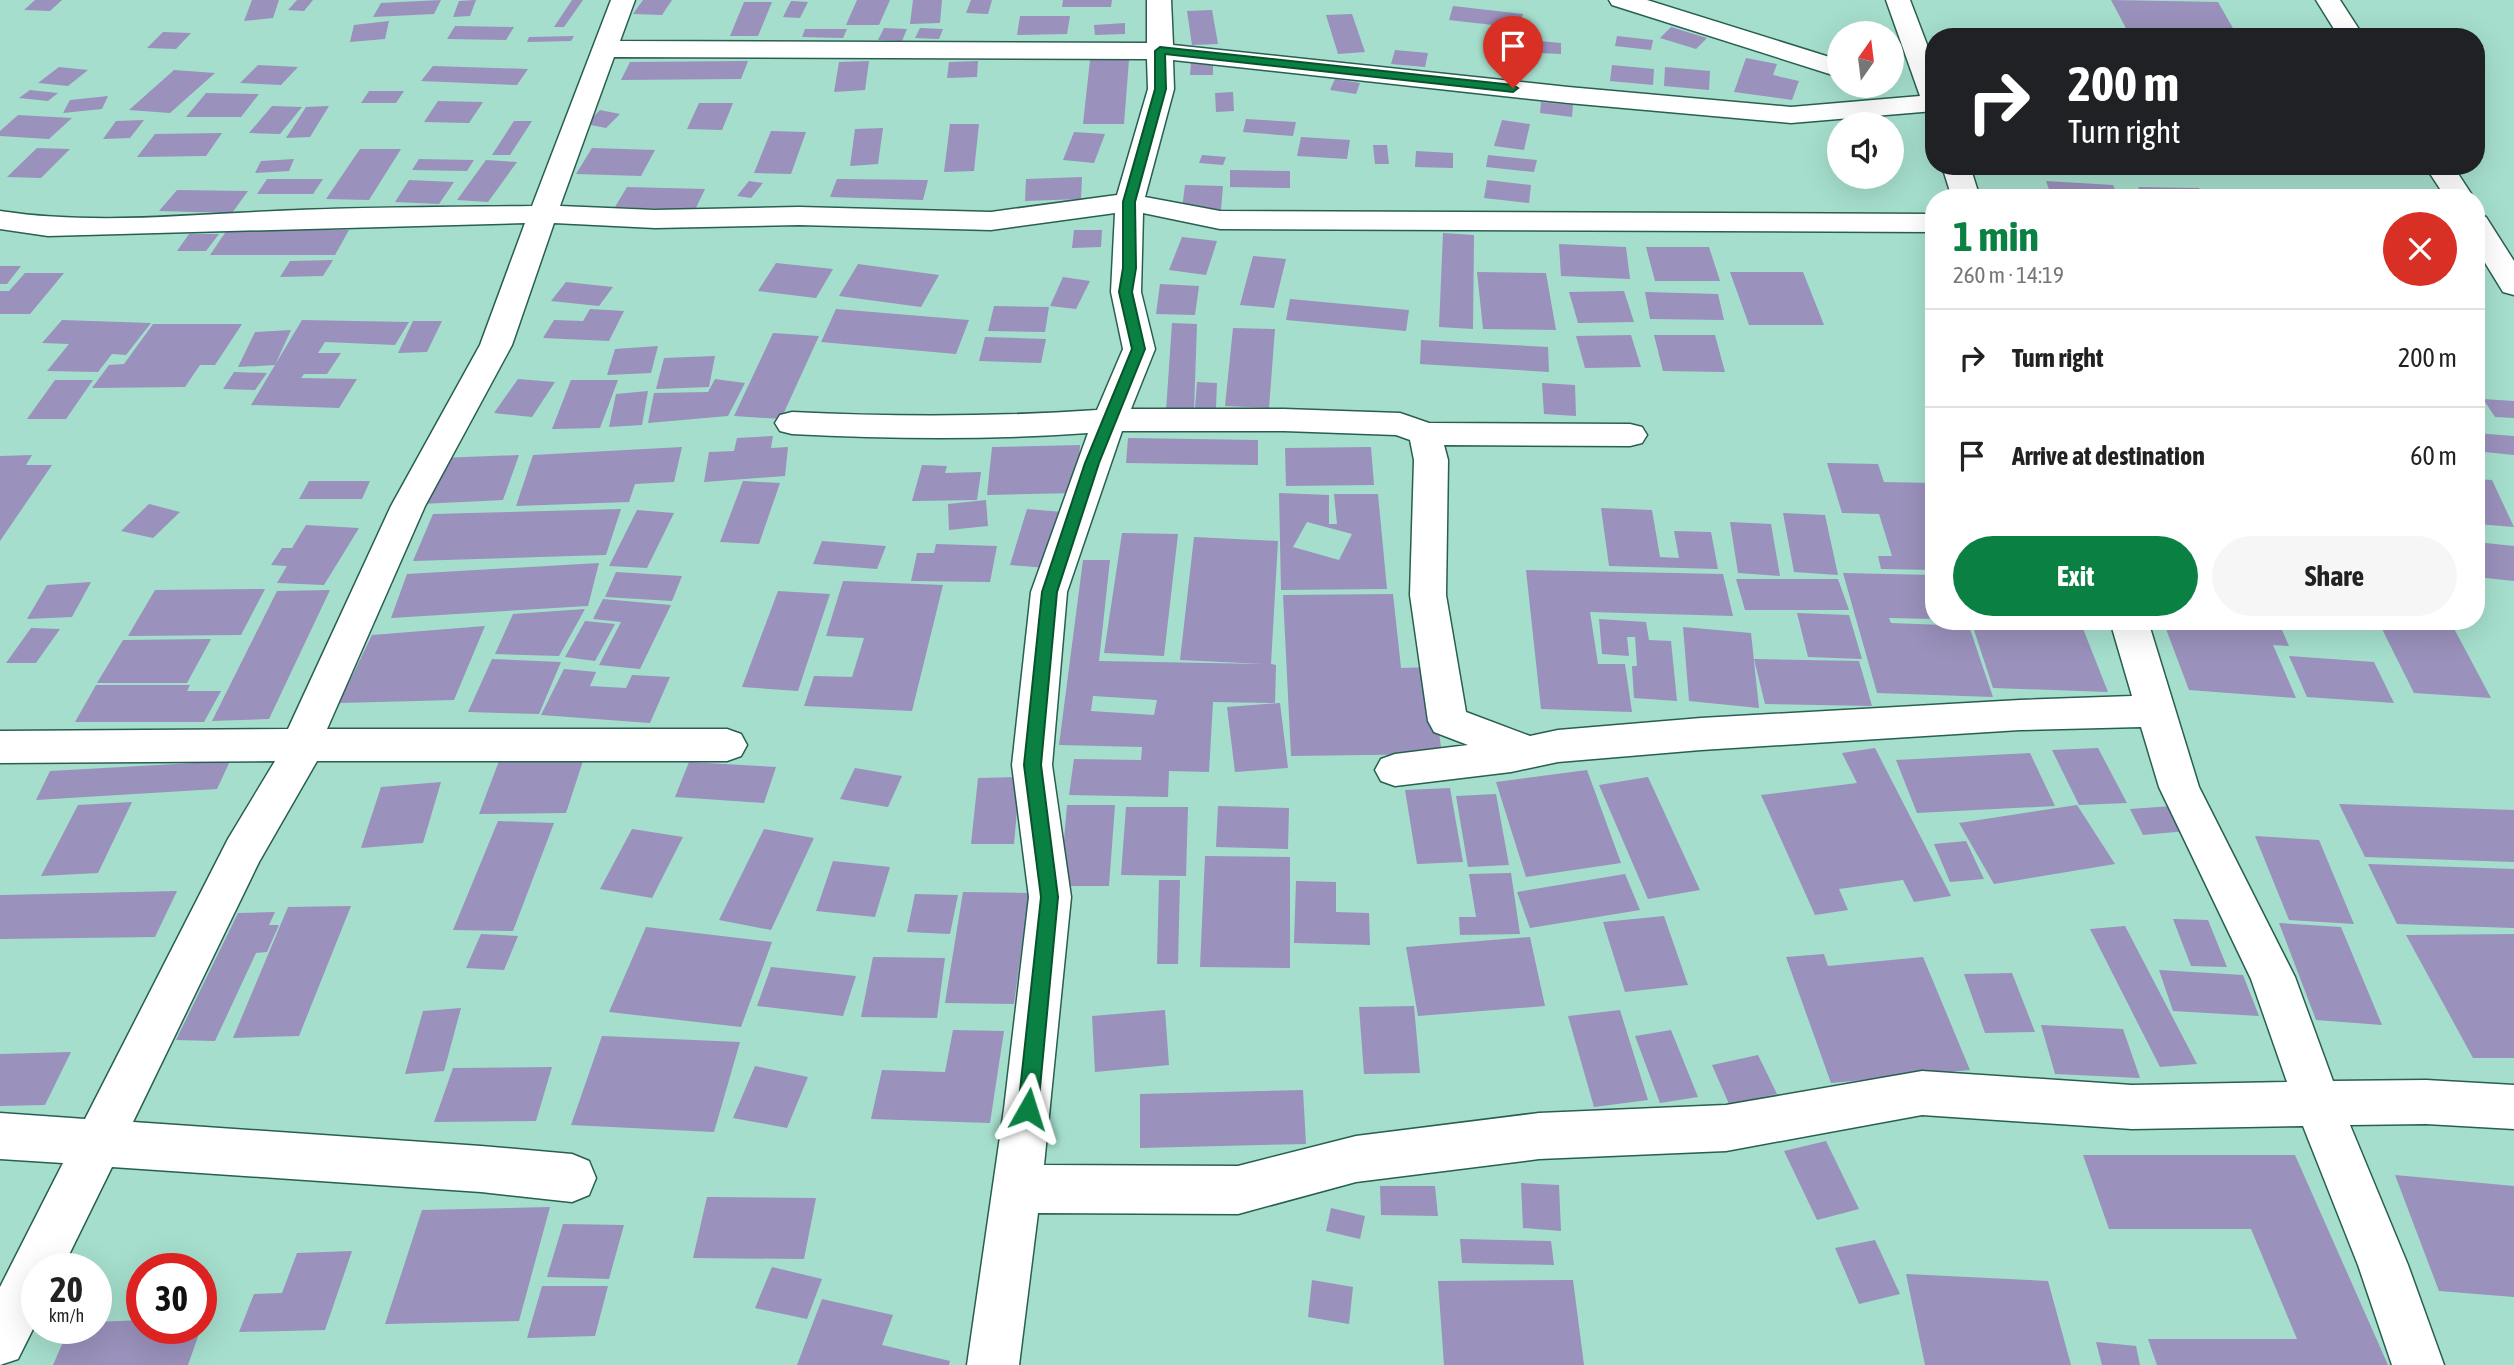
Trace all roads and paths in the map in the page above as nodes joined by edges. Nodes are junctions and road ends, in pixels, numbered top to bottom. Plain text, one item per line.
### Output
1 (623, 0) edge
2 (1159, 0) edge
3 (1621, 0) edge
4 (1898, 0) edge
5 (2328, 0) edge
6 (2347, 28) edge
7 (604, 49) junction
8 (1160, 51) junction
9 (1827, 65) edge
10 (1925, 76) edge
11 (1904, 92) edge
12 (1925, 99) edge
13 (1925, 103) edge
14 (1129, 202) junction
15 (544, 214) junction
16 (0, 220) edge
17 (1925, 223) edge
18 (2485, 238) edge
19 (2514, 286) edge
20 (1110, 419) junction
21 (793, 423) dead end
22 (1425, 434) junction
23 (1630, 435) dead end
24 (2132, 630) edge
25 (2156, 711) junction
26 (306, 745) junction
27 (727, 745) dead end
28 (0, 747) edge
29 (1529, 752) junction
30 (1395, 770) dead end
31 (2318, 1104) junction
32 (2514, 1107) edge
33 (0, 1136) edge
34 (98, 1142) junction
35 (572, 1178) dead end
36 (1017, 1189) junction
37 (0, 1341) edge
38 (993, 1365) edge
39 (2418, 1365) edge

1 - 7 street
2 - 8 street
3 - 9 street
4 - 10 street
5 - 6 street
7 - 8 street
7 - 15 street
8 - 13 street
8 - 14 street
11 - 12 street
14 - 15 street
14 - 17 street
14 - 20 street
15 - 16 street
15 - 26 street
18 - 19 street
20 - 21 street
20 - 22 street
20 - 36 street
22 - 23 street
22 - 29 street
24 - 25 street
25 - 29 street
25 - 31 street
26 - 27 street
26 - 28 street
26 - 34 street
29 - 30 street
31 - 32 street
31 - 36 street
31 - 39 street
33 - 34 street
34 - 35 street
34 - 37 street
36 - 38 street

